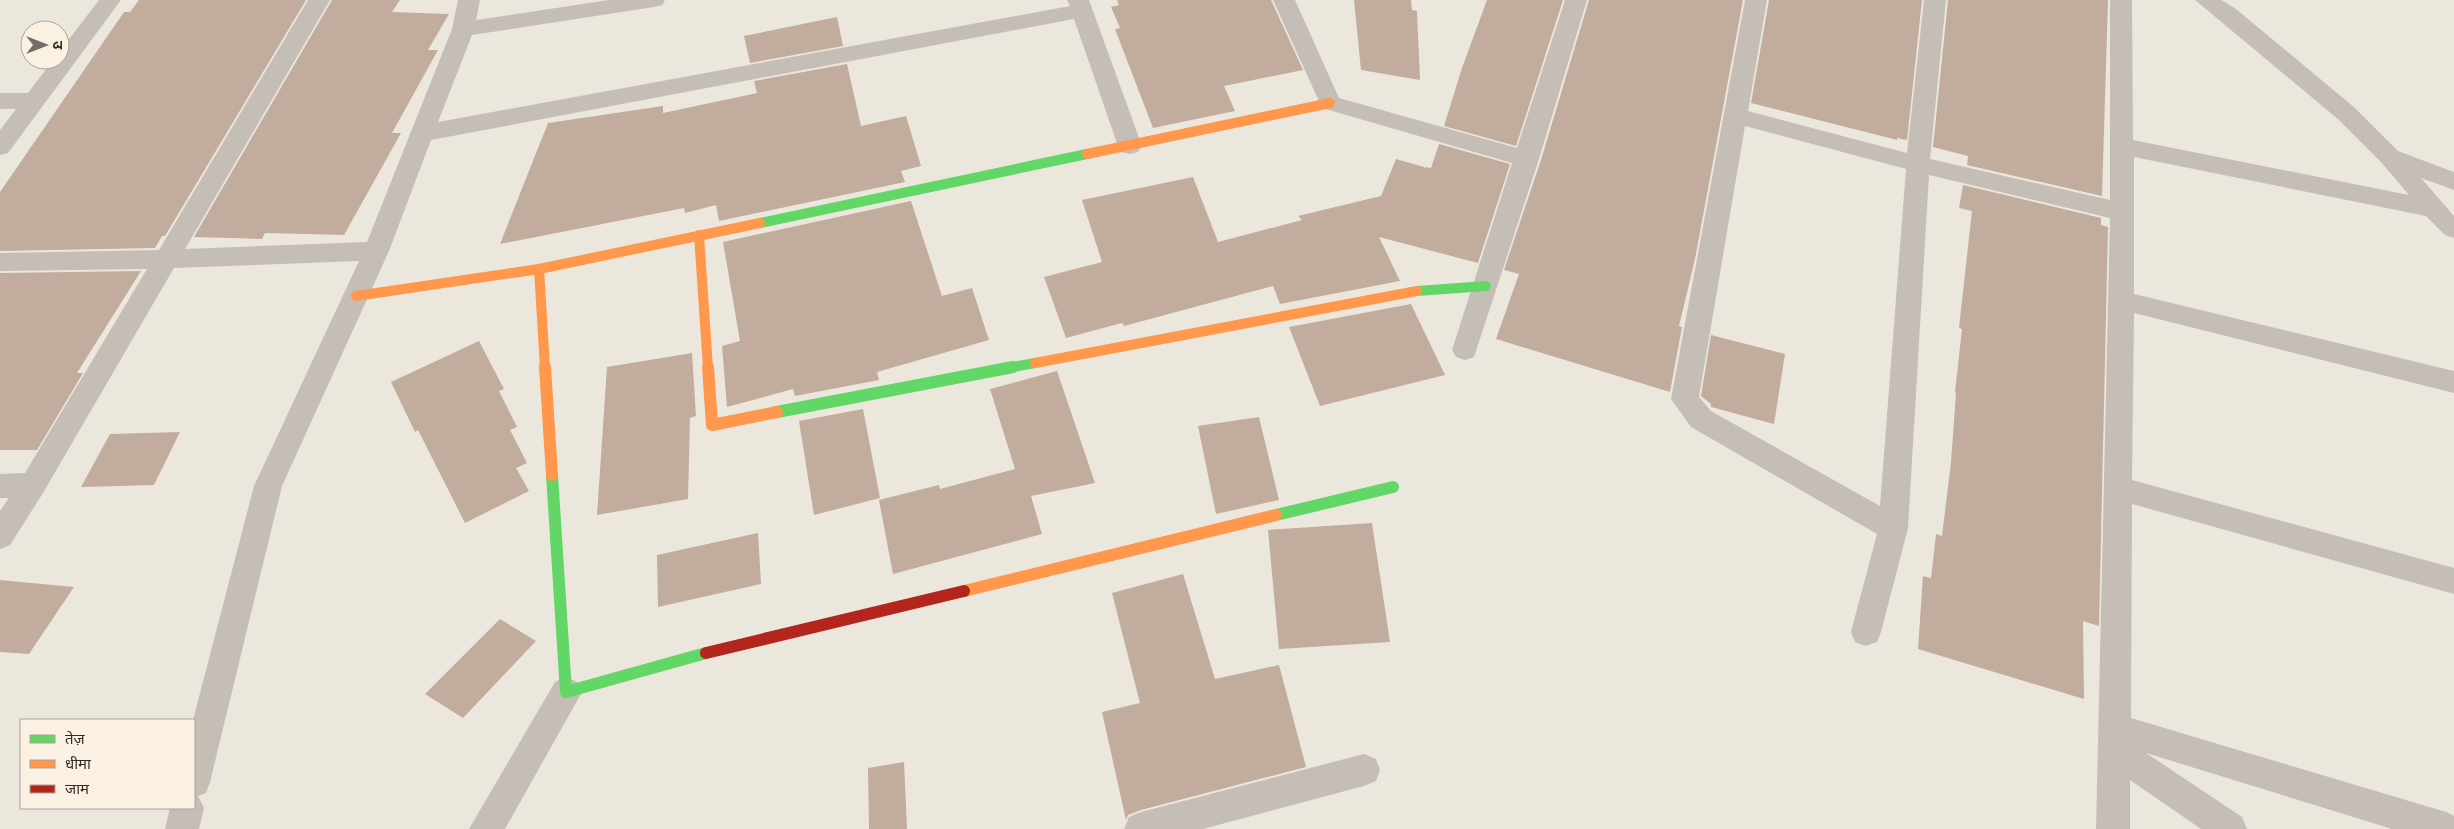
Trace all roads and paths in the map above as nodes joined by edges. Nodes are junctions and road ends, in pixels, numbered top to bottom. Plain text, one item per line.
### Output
1 (110, 0) edge
2 (319, 0) edge
3 (469, 0) edge
4 (654, 0) edge
5 (1284, 0) edge
6 (1576, 0) edge
7 (1756, 0) edge
8 (1935, 0) edge
9 (2121, 0) edge
10 (2206, 0) edge
11 (1080, 6) edge
12 (563, 7) edge
13 (463, 29) junction
14 (0, 101) edge
15 (36, 101) junction
16 (1330, 104) junction
17 (1735, 116) junction
18 (424, 133) junction
19 (1130, 146) junction
20 (2122, 146) junction
21 (0, 147) edge
22 (2389, 156) junction
23 (1527, 158) junction
24 (1918, 164) junction
25 (2454, 181) edge
26 (2433, 209) junction
27 (2122, 212) junction
28 (2454, 229) edge
29 (699, 235) junction
30 (376, 251) junction
31 (164, 259) junction
32 (0, 262) edge
33 (539, 269) junction
34 (1486, 286) junction
35 (356, 296) junction
36 (2120, 300) junction
37 (1465, 350) dead end
38 (2454, 382) edge
39 (33, 485) junction
40 (0, 486) edge
41 (1394, 487) dead end
42 (2118, 488) junction
43 (1893, 528) junction
44 (0, 536) edge
45 (2454, 581) edge
46 (1866, 632) dead end
47 (566, 692) junction
48 (2114, 739) junction
49 (1364, 770) dead end
50 (195, 778) edge
51 (187, 809) edge
52 (182, 829) edge
53 (486, 829) edge
54 (1141, 829) edge
55 (2113, 829) edge
56 (2230, 829) edge
57 (2446, 829) edge

1 - 15 street
2 - 31 street
3 - 13 street
4 - 12 street
5 - 16 street
6 - 23 street
7 - 17 street
8 - 24 street
9 - 20 street
10 - 22 street
11 - 18 street
11 - 19 street
12 - 13 street
13 - 18 street
14 - 15 street
15 - 21 street
16 - 19 street
16 - 23 street
17 - 24 street
17 - 43 street
18 - 30 street
19 - 29 street
20 - 26 street
20 - 27 street
22 - 25 street
22 - 26 street
23 - 34 street
24 - 27 street
24 - 43 street
26 - 28 street
27 - 36 street
29 - 33 street
29 - 34 street
30 - 31 street
30 - 35 street
31 - 32 street
31 - 39 street
33 - 35 street
33 - 47 street
34 - 37 street
35 - 50 street
36 - 38 street
36 - 42 street
39 - 40 street
39 - 44 street
41 - 47 street
42 - 45 street
42 - 48 street
43 - 46 street
47 - 53 street
48 - 55 street
48 - 56 street
48 - 57 street
49 - 54 street
51 - 52 street

